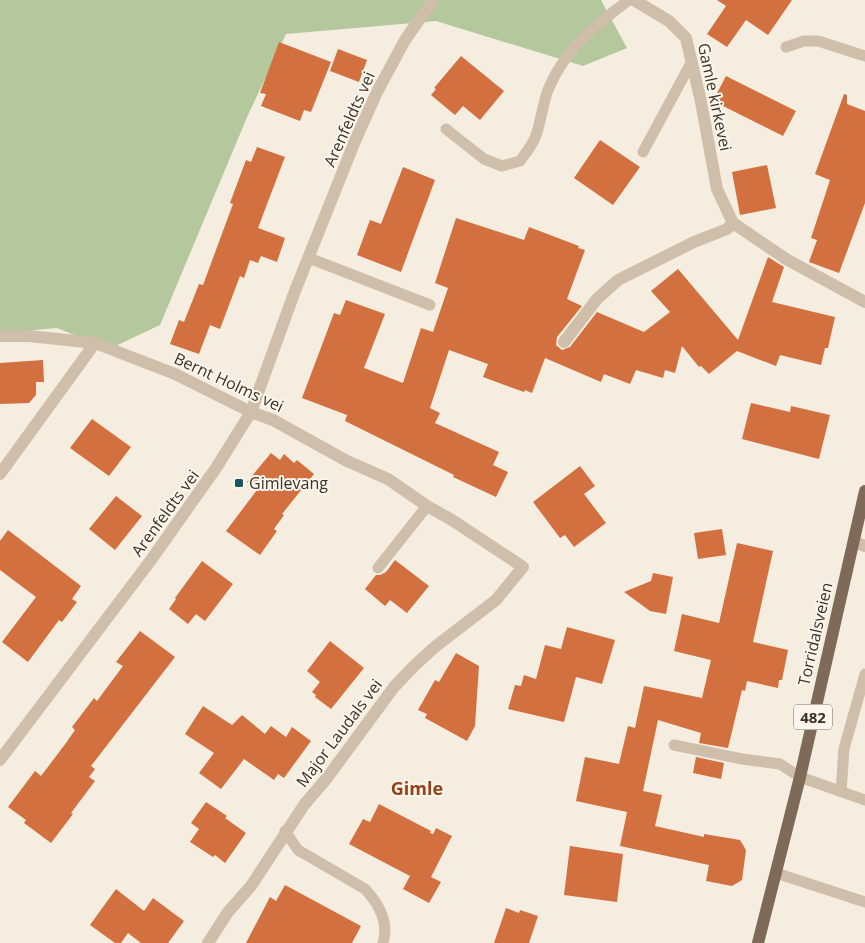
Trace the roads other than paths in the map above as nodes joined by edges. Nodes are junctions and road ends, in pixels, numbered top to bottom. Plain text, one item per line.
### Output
1 (433, 0) edge
2 (629, 0) edge
3 (634, 0) edge
4 (786, 46) dead end
5 (865, 56) edge
6 (692, 61) junction
7 (446, 129) dead end
8 (643, 152) dead end
9 (733, 223) junction
10 (309, 258) junction
11 (865, 302) edge
12 (430, 305) dead end
13 (0, 336) edge
14 (564, 342) dead end
15 (95, 343) junction
16 (251, 412) junction
17 (0, 474) edge
18 (865, 491) edge
19 (427, 506) junction
20 (859, 544) edge
21 (523, 567) joint
22 (378, 568) dead end
23 (865, 674) edge
24 (674, 745) dead end
25 (0, 760) edge
26 (800, 777) junction
27 (841, 792) junction
28 (865, 800) edge
29 (285, 832) junction
30 (776, 873) junction
31 (865, 902) edge
32 (208, 943) edge
33 (383, 943) edge
34 (758, 943) edge

1 - 10 street, Arenfeldts vei
2 - 7 lane
3 - 6 street, Gamle kirkevei
4 - 5 lane
6 - 8 lane
6 - 9 street, Gamle kirkevei
9 - 11 street
9 - 14 street
10 - 12 lane
10 - 16 street, Arenfeldts vei
13 - 15 street, Bernt Holms vei
15 - 16 street, Bernt Holms vei
15 - 17 street
16 - 19 street, Bernt Holms vei
16 - 25 street, Arenfeldts vei
18 - 20 main road, Torridalsveien / 482
19 - 21 street, Bernt Holms vei
19 - 22 lane
20 - 26 main road, Torridalsveien / 482
21 - 29 street, Major Laudals vei
23 - 27 lane
24 - 26 lane
26 - 27 lane
26 - 30 main road, Torridalsveien / 482
27 - 28 lane
29 - 32 street, Major Laudals vei
29 - 33 lane
30 - 31 lane
30 - 34 main road, Torridalsveien / 482

